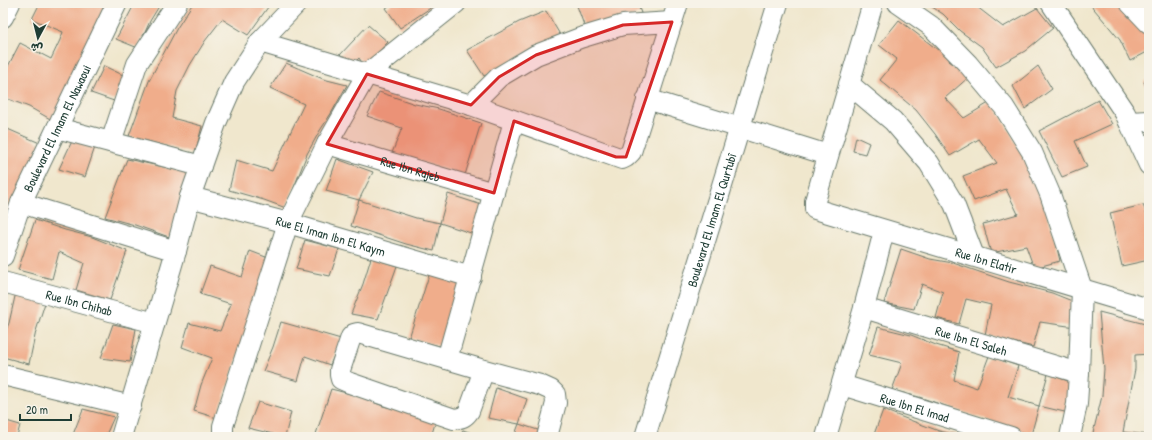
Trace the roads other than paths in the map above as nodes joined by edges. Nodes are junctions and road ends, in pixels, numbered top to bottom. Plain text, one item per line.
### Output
1 (10, 3) edge
2 (117, 3) edge
3 (177, 3) edge
4 (297, 3) edge
5 (456, 3) edge
6 (678, 3) edge
7 (778, 3) edge
8 (872, 3) edge
9 (898, 3) edge
10 (1051, 3) edge
11 (1130, 3) edge
12 (3, 17) edge
13 (672, 22) junction
14 (1149, 23) edge
15 (260, 42) junction
16 (366, 74) junction
17 (849, 84) junction
18 (647, 99) junction
19 (471, 105) junction
20 (514, 121) junction
21 (1149, 121) edge
22 (1129, 122) junction
23 (57, 128) junction
24 (740, 128) junction
25 (111, 142) junction
26 (327, 144) junction
27 (828, 155) junction
28 (1149, 165) edge
29 (201, 166) junction
30 (494, 193) junction
31 (190, 197) junction
32 (21, 203) junction
33 (288, 222) junction
34 (884, 231) junction
35 (176, 251) junction
36 (3, 256) edge
37 (974, 256) junction
38 (471, 277) junction
39 (3, 282) edge
40 (1082, 289) junction
41 (864, 308) junction
42 (1149, 309) edge
43 (155, 323) junction
44 (448, 359) junction
45 (484, 370) junction
46 (1079, 373) junction
47 (3, 375) edge
48 (842, 385) junction
49 (131, 406) junction
50 (121, 437) edge
51 (224, 437) edge
52 (547, 437) edge
53 (645, 437) edge
54 (826, 437) edge
55 (1011, 437) edge
56 (1070, 437) edge

1 - 12 street
2 - 23 street, Boulevard El Imam El Nawaoui
3 - 25 street
4 - 15 street
5 - 16 street
6 - 13 street
7 - 24 street, Boulevard El Imam El Qurtubî
8 - 17 street
9 - 40 street
10 - 22 street
11 - 14 street
13 - 18 street
13 - 19 street
15 - 16 street
15 - 29 street
16 - 19 street
16 - 26 street
17 - 27 street
17 - 37 street
18 - 20 street
18 - 24 street
19 - 20 street
20 - 30 street
21 - 22 street
22 - 28 street
23 - 25 street
23 - 32 street, Boulevard El Imam El Nawaoui
24 - 27 street
24 - 53 street, Boulevard El Imam El Qurtubî
25 - 29 street
26 - 30 street, Rue Ibn Rajeb
26 - 33 street
27 - 34 street, Rue Ibn Elatir
29 - 31 street
30 - 38 street
31 - 33 street, Rue El Iman Ibn El Kaym
31 - 35 street
32 - 35 street
32 - 36 street, Boulevard El Imam El Nawaoui
33 - 38 street, Rue El Iman Ibn El Kaym
33 - 51 street
34 - 37 street, Rue Ibn Elatir
34 - 41 street
35 - 43 street
37 - 40 street, Rue Ibn Elatir
38 - 44 street
39 - 43 street, Rue Ibn Chihab
40 - 42 street, Rue Ibn Elatir
40 - 46 street
41 - 46 street, Rue Ibn El Saleh
41 - 48 street
43 - 49 street
44 - 45 street
44 - 45 street
45 - 52 street
46 - 56 street
47 - 49 street
48 - 54 street
48 - 55 street, Rue Ibn El Imad
49 - 50 street

